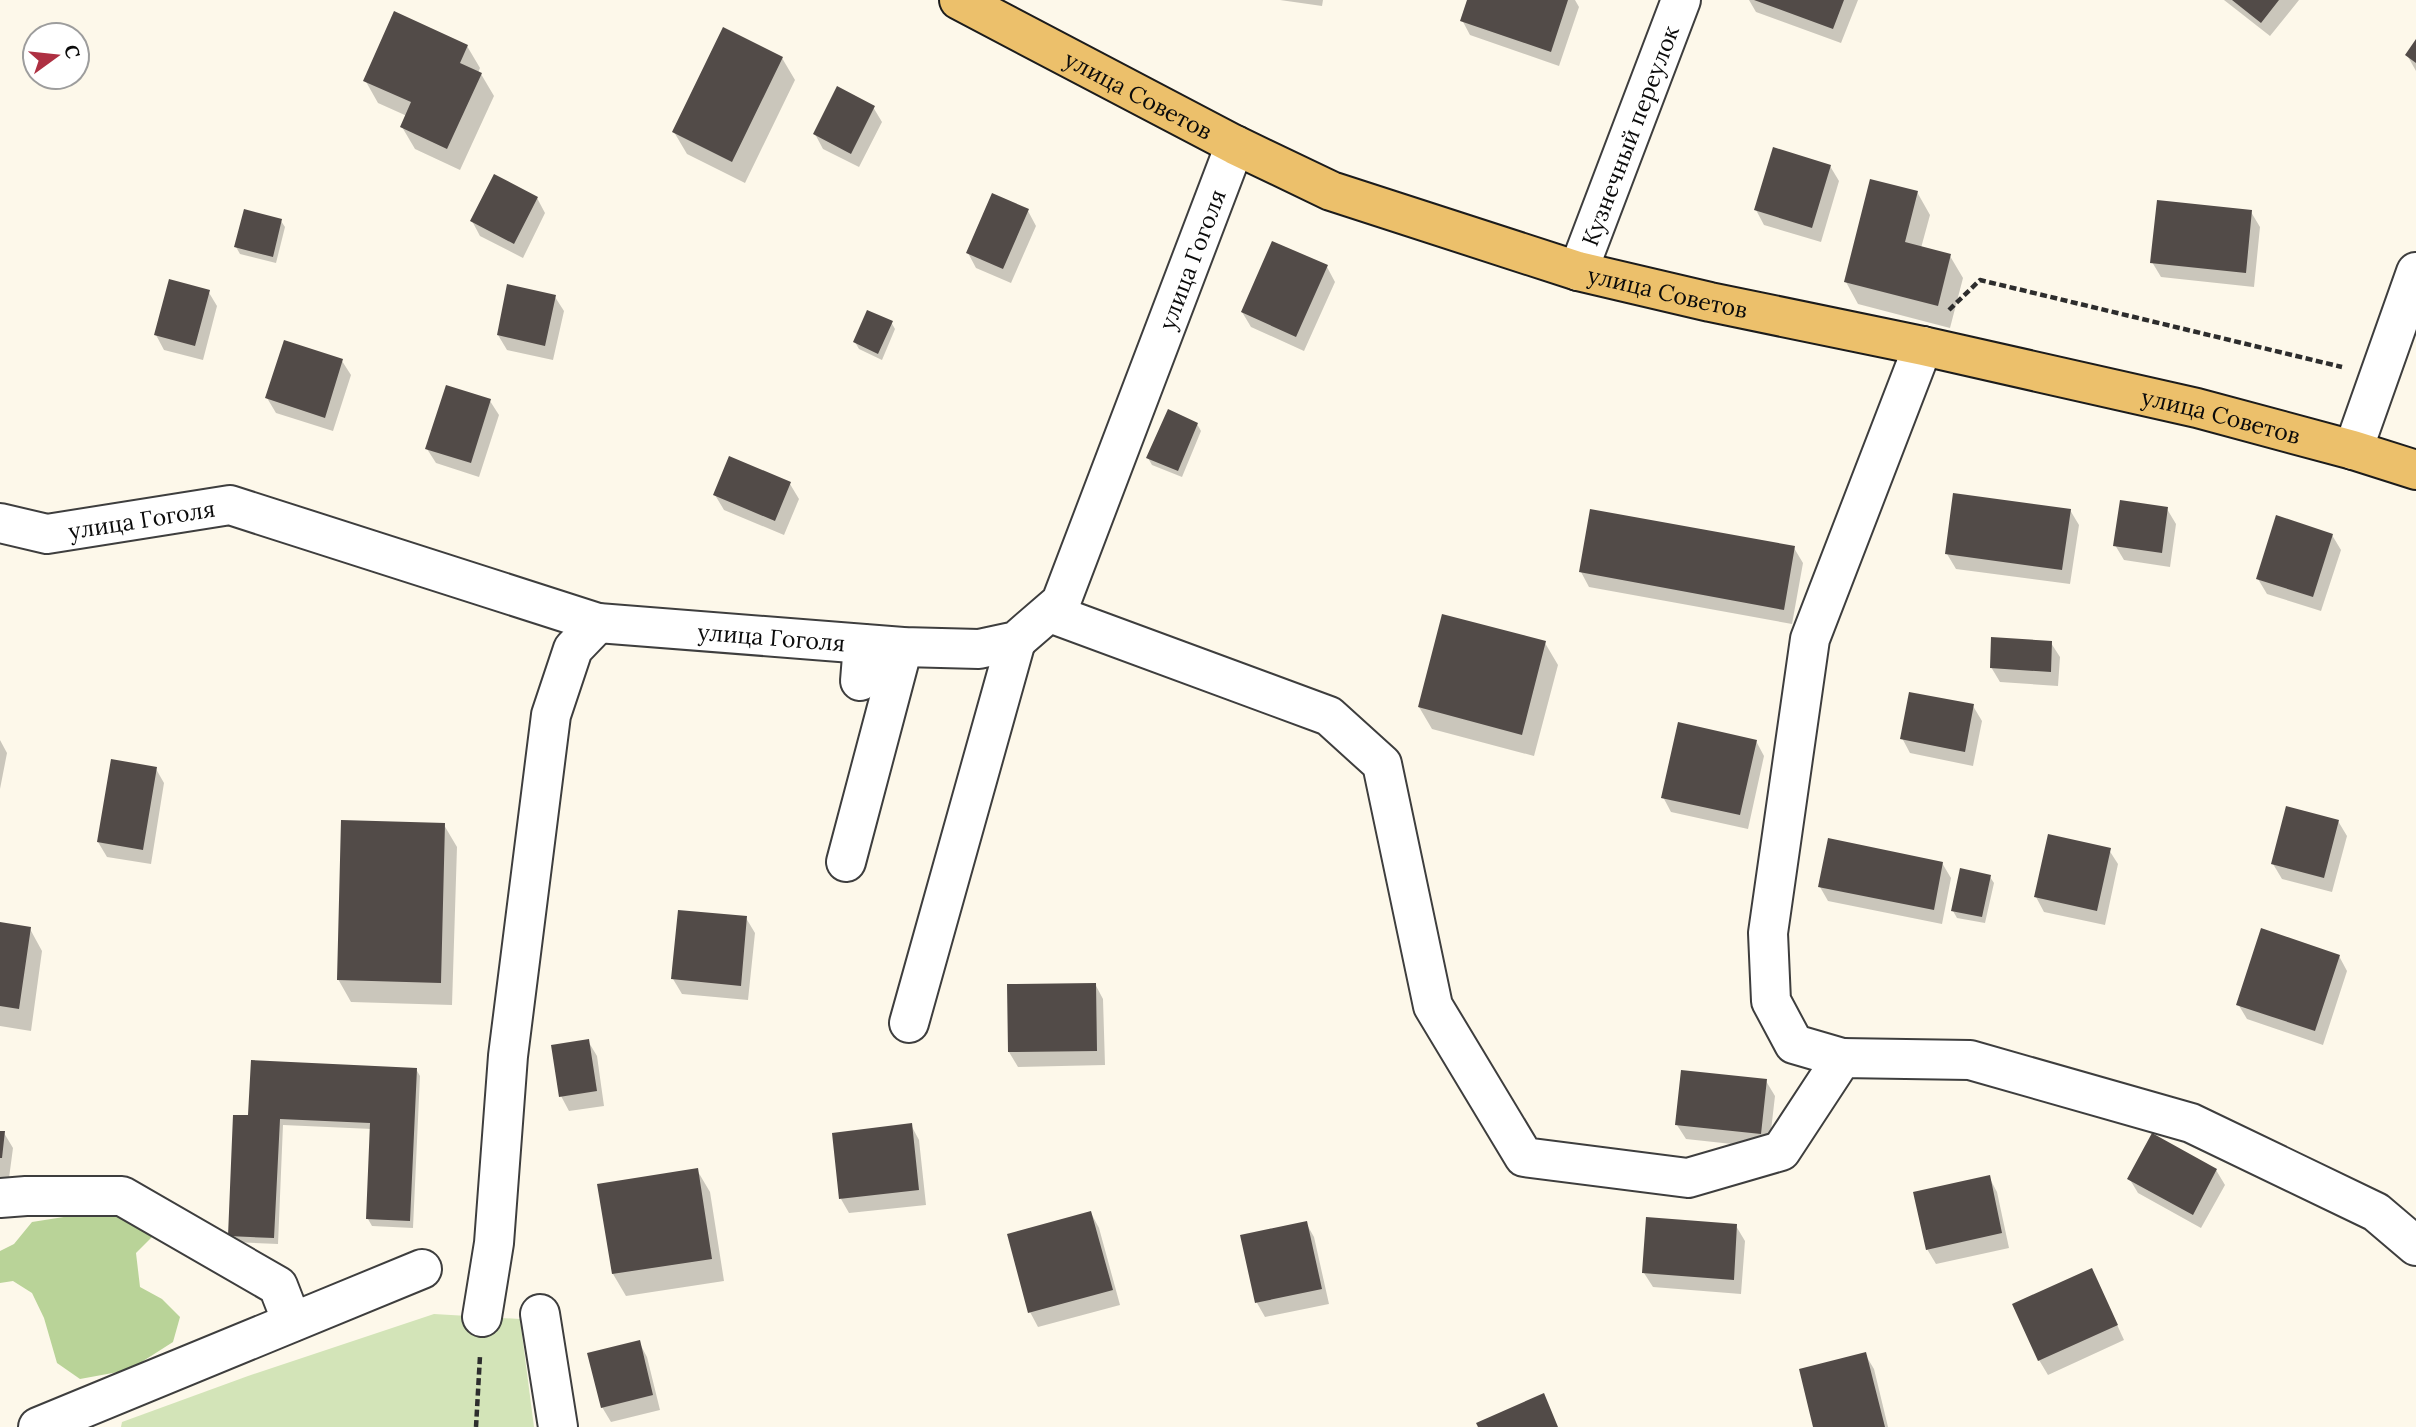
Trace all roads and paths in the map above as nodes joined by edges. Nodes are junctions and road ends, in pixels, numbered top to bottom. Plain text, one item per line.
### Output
1 (959, 0) edge
2 (1681, 0) edge
3 (1235, 145) junction
4 (1578, 271) junction
5 (2416, 271) edge
6 (1945, 314) dead end
7 (1923, 346) junction
8 (2378, 375) junction
9 (2353, 450) junction
10 (2416, 470) edge
11 (0, 523) edge
12 (1050, 613) junction
13 (598, 623) junction
14 (1016, 641) junction
15 (863, 643) junction
16 (903, 647) junction
17 (860, 681) dead end
18 (846, 862) dead end
19 (909, 1023) dead end
20 (1842, 1058) junction
21 (0, 1198) edge
22 (2416, 1246) edge
23 (422, 1269) dead end
24 (540, 1314) dead end
25 (482, 1317) joint
26 (292, 1322) junction
27 (38, 1427) edge
28 (476, 1427) edge
29 (558, 1427) edge

1 - 3 main road, улица Советов
2 - 4 street, Кузнечный переулок
3 - 4 main road, улица Советов
3 - 12 street, улица Гоголя
4 - 7 main road, улица Советов
5 - 8 street
6 - 8 path
7 - 9 main road, улица Советов
7 - 20 street
8 - 9 street
9 - 10 main road, улица Советов
11 - 13 street, улица Гоголя
12 - 14 street, улица Гоголя
12 - 20 street
13 - 15 street, улица Гоголя
13 - 25 street
14 - 16 street, улица Гоголя
14 - 19 street
15 - 16 street, улица Гоголя
15 - 17 street
16 - 18 street
20 - 22 street
21 - 26 street
23 - 26 street
24 - 29 street
25 - 28 path
26 - 27 street

